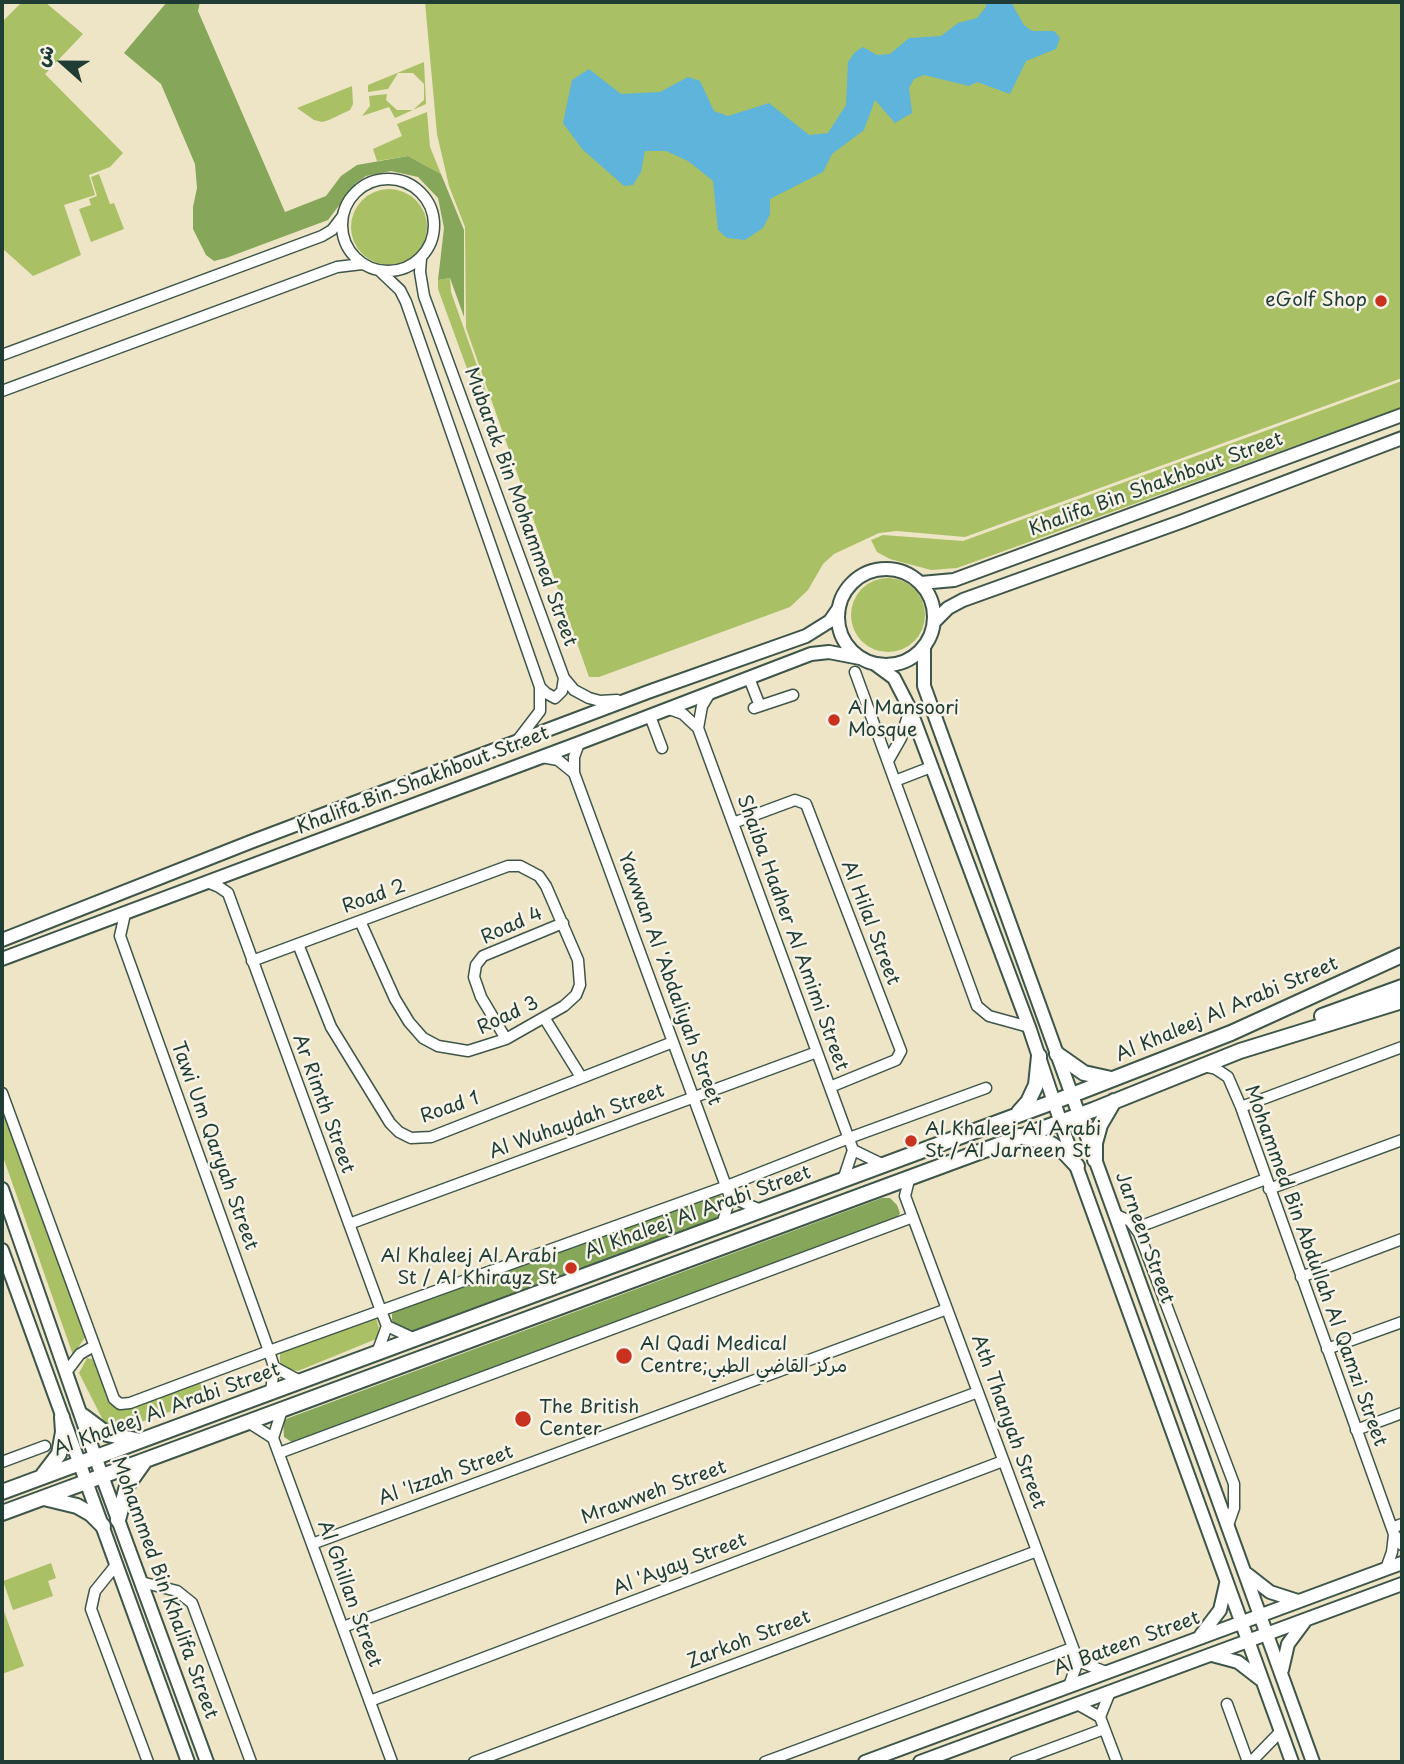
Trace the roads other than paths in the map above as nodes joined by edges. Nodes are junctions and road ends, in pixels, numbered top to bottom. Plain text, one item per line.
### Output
1 (342, 217) junction
2 (421, 258) junction
3 (362, 264) junction
4 (380, 271) junction
5 (2, 355) edge
6 (2, 391) edge
7 (1402, 415) edge
8 (1402, 438) edge
9 (921, 583) junction
10 (839, 608) junction
11 (934, 622) junction
12 (924, 646) junction
13 (860, 658) junction
14 (875, 664) junction
15 (855, 672) dead end
16 (564, 678) junction
17 (749, 678) junction
18 (540, 687) junction
19 (648, 692) junction
20 (710, 693) junction
21 (793, 695) dead end
22 (670, 709) junction
23 (910, 709) junction
24 (650, 716) junction
25 (698, 728) junction
26 (901, 738) junction
27 (880, 740) junction
28 (516, 743) junction
29 (579, 743) junction
30 (662, 748) dead end
31 (542, 757) junction
32 (888, 761) junction
33 (931, 767) junction
34 (574, 773) junction
35 (895, 781) junction
36 (733, 823) junction
37 (508, 866) joint
38 (234, 872) junction
39 (207, 882) junction
40 (228, 893) junction
41 (125, 914) junction
42 (360, 921) junction
43 (97, 923) junction
44 (563, 923) junction
45 (120, 936) junction
46 (2, 940) edge
47 (298, 944) junction
48 (1402, 955) edge
49 (2, 959) edge
50 (252, 961) junction
51 (1402, 987) edge
52 (1402, 1001) edge
53 (545, 1019) junction
54 (1029, 1027) junction
55 (506, 1039) junction
56 (673, 1042) junction
57 (1402, 1047) edge
58 (1240, 1051) junction
59 (817, 1052) junction
60 (1057, 1054) junction
61 (1039, 1056) junction
62 (1202, 1066) junction
63 (581, 1077) junction
64 (1112, 1079) junction
65 (830, 1087) junction
66 (986, 1088) dead end
67 (2, 1093) edge
68 (1072, 1095) junction
69 (694, 1098) junction
70 (1114, 1101) junction
71 (1054, 1102) junction
72 (1241, 1107) junction
73 (1078, 1114) junction
74 (1016, 1115) junction
75 (1061, 1120) junction
76 (1018, 1136) junction
77 (849, 1138) junction
78 (1402, 1140) edge
79 (853, 1150) junction
80 (1095, 1160) junction
81 (884, 1165) junction
82 (1077, 1166) junction
83 (910, 1176) junction
84 (843, 1180) junction
85 (1268, 1184) junction
86 (726, 1186) junction
87 (885, 1186) junction
88 (2, 1189) edge
89 (905, 1196) junction
90 (730, 1197) junction
91 (761, 1210) junction
92 (1114, 1214) junction
93 (913, 1217) junction
94 (349, 1224) junction
95 (722, 1225) junction
96 (1136, 1228) junction
97 (1402, 1239) edge
98 (2, 1250) edge
99 (1301, 1277) junction
100 (947, 1308) junction
101 (381, 1311) junction
102 (1402, 1322) edge
103 (387, 1326) junction
104 (415, 1339) junction
105 (94, 1346) junction
106 (1327, 1349) junction
107 (269, 1350) junction
108 (377, 1353) junction
109 (274, 1367) junction
110 (67, 1371) junction
111 (300, 1381) junction
112 (271, 1392) junction
113 (978, 1392) junction
114 (282, 1409) junction
115 (1402, 1413) edge
116 (83, 1416) junction
117 (62, 1418) junction
118 (248, 1422) junction
119 (1356, 1430) junction
120 (273, 1438) junction
121 (144, 1439) junction
122 (45, 1446) dead end
123 (279, 1453) junction
124 (96, 1457) junction
125 (146, 1461) junction
126 (1003, 1461) junction
127 (2, 1462) edge
128 (79, 1463) junction
129 (102, 1476) junction
130 (39, 1478) junction
131 (87, 1482) junction
132 (2, 1492) edge
133 (42, 1498) junction
134 (2, 1513) edge
135 (118, 1520) junction
136 (1402, 1524) edge
137 (1228, 1525) junction
138 (103, 1526) junction
139 (1393, 1531) junction
140 (312, 1544) junction
141 (1402, 1545) edge
142 (1037, 1551) junction
143 (1402, 1563) edge
144 (117, 1565) junction
145 (1386, 1569) junction
146 (1245, 1572) junction
147 (1227, 1580) junction
148 (141, 1582) junction
149 (1399, 1588) edge
150 (1299, 1601) junction
151 (1261, 1615) junction
152 (1308, 1619) junction
153 (1242, 1622) junction
154 (343, 1627) junction
155 (1268, 1633) junction
156 (1198, 1638) junction
157 (1248, 1640) junction
158 (1072, 1648) junction
159 (1209, 1655) junction
160 (1078, 1661) junction
161 (1106, 1672) junction
162 (1282, 1674) junction
163 (1263, 1683) junction
164 (1069, 1686) junction
165 (1110, 1692) junction
166 (370, 1701) junction
167 (1077, 1704) junction
168 (1227, 1704) dead end
169 (1100, 1717) junction
170 (1104, 1729) junction
171 (1281, 1731) junction
172 (148, 1762) edge
173 (188, 1762) edge
174 (207, 1762) edge
175 (251, 1762) edge
176 (392, 1762) edge
177 (474, 1762) edge
178 (765, 1762) edge
179 (865, 1762) edge
180 (920, 1762) edge
181 (1015, 1762) edge
182 (1117, 1762) edge
183 (1250, 1762) edge
184 (1292, 1762) edge
185 (1313, 1762) edge

1 - 2 street
1 - 3 street
1 - 5 street
2 - 4 street
2 - 16 street, Mubarak Bin Mohammed Street
3 - 4 street
3 - 6 street
4 - 18 street, Mubarak Bin Mohammed Street
7 - 9 main road, Khalifa Bin Shakhbout Street
8 - 11 main road
9 - 10 main road
9 - 11 main road
10 - 13 main road
10 - 19 main road, Khalifa Bin Shakhbout Street
11 - 12 main road
12 - 14 main road
12 - 60 main road, Jarneen Street
13 - 14 main road
13 - 17 main road, Khalifa Bin Shakhbout Street
14 - 23 main road, Jarneen Street
15 - 27 street
16 - 18 street
16 - 19 street, Mubarak Bin Mohammed Street
17 - 20 main road, Khalifa Bin Shakhbout Street
17 - 21 street
18 - 28 street
19 - 28 main road, Khalifa Bin Shakhbout Street
20 - 22 main road, Khalifa Bin Shakhbout Street
20 - 25 street
22 - 24 main road, Khalifa Bin Shakhbout Street
22 - 25 street
23 - 26 street
23 - 33 main road, Jarneen Street
24 - 29 main road, Khalifa Bin Shakhbout Street
24 - 30 street
25 - 36 street, Shaiba Hadher Al Amimi Street
26 - 27 street
26 - 32 street
27 - 32 street
28 - 46 main road, Khalifa Bin Shakhbout Street
29 - 31 main road, Khalifa Bin Shakhbout Street
29 - 34 street, Yawwan Al 'Abdaliyah Street
31 - 34 street
31 - 38 main road, Khalifa Bin Shakhbout Street
32 - 35 street
33 - 35 street
33 - 54 main road, Jarneen Street
34 - 56 street, Yawwan Al 'Abdaliyah Street
35 - 54 street
36 - 59 street, Shaiba Hadher Al Amimi Street
36 - 65 street, Al Hilal Street
37 - 42 street, Road 2
37 - 44 street, Road 3
38 - 39 main road, Khalifa Bin Shakhbout Street
38 - 40 street
39 - 40 street
39 - 41 main road, Khalifa Bin Shakhbout Street
40 - 50 street, Ar Rimth Street
41 - 43 main road, Khalifa Bin Shakhbout Street
41 - 45 street
42 - 47 street, Road 2
42 - 55 street, Road 3
43 - 45 street
43 - 49 main road, Khalifa Bin Shakhbout Street
44 - 53 street, Road 3
44 - 55 street, Road 4
45 - 107 street, Tawi Um Qaryah Street
47 - 50 street, Road 2
47 - 63 street, Road 1
48 - 64 highway, Al Khaleej Al Arabi Street
50 - 94 street, Ar Rimth Street
51 - 58 highway
52 - 58 highway, Al Khaleej Al Arabi Street
53 - 55 street, Road 3
53 - 63 street
54 - 61 main road, Jarneen Street
56 - 63 street, Road 1
56 - 69 street, Yawwan Al 'Abdaliyah Street
57 - 72 street
58 - 62 highway, Al Khaleej Al Arabi Street
59 - 65 street, Shaiba Hadher Al Amimi Street
59 - 69 street, Al Wuhaydah Street
60 - 64 highway
60 - 68 main road, Jarneen Street
61 - 71 main road, Jarneen Street
61 - 74 highway
62 - 70 highway, Al Khaleej Al Arabi Street
62 - 72 street, Mohammed Bin Abdullah Al Qamzi Street
64 - 68 highway, Al Khaleej Al Arabi Street
65 - 77 street, Shaiba Hadher Al Amimi Street
66 - 77 street
67 - 105 street
68 - 71 highway, Al Khaleej Al Arabi Street
68 - 73 main road, Jarneen Street
69 - 86 street, Yawwan Al 'Abdaliyah Street
69 - 94 street, Al Wuhaydah Street
70 - 73 highway, Al Khaleej Al Arabi Street
70 - 80 highway
71 - 74 highway, Al Khaleej Al Arabi Street
71 - 75 main road, Jarneen Street
72 - 85 street, Mohammed Bin Abdullah Al Qamzi Street
73 - 75 highway, Al Khaleej Al Arabi Street
73 - 80 main road, Jarneen Street
74 - 81 highway, Al Khaleej Al Arabi Street
75 - 76 highway, Al Khaleej Al Arabi Street
75 - 82 main road, Jarneen Street
76 - 82 highway
76 - 83 highway, Al Khaleej Al Arabi Street
77 - 79 street, Shaiba Hadher Al Amimi Street
77 - 86 street
78 - 85 street
79 - 81 street
79 - 84 street
80 - 92 main road, Jarneen Street
81 - 84 highway, Al Khaleej Al Arabi Street
82 - 147 main road, Jarneen Street
83 - 87 highway, Al Khaleej Al Arabi Street
83 - 89 street
84 - 91 highway, Al Khaleej Al Arabi Street
85 - 96 street
85 - 99 street, Mohammed Bin Abdullah Al Qamzi Street
86 - 90 street, Yawwan Al 'Abdaliyah Street
86 - 101 street
87 - 89 street
87 - 114 highway, Al Khaleej Al Arabi Street
88 - 110 main road, Mohammed Bin Khalifa Street
89 - 93 street, Ath Thanyah Street
90 - 91 street
90 - 95 street
91 - 95 highway, Al Khaleej Al Arabi Street
92 - 96 street
92 - 137 main road, Jarneen Street
93 - 100 street, Ath Thanyah Street
93 - 123 street
94 - 101 street, Ar Rimth Street
95 - 104 highway, Al Khaleej Al Arabi Street
96 - 137 street
97 - 99 street
98 - 117 main road, Mohammed Bin Khalifa Street
99 - 106 street, Mohammed Bin Abdullah Al Qamzi Street
100 - 113 street, Ath Thanyah Street
100 - 140 street, Al 'Izzah Street
101 - 103 street, Ar Rimth Street
101 - 107 street
102 - 106 street
103 - 104 street
103 - 108 street
104 - 108 highway, Al Khaleej Al Arabi Street
105 - 107 street
105 - 110 street
106 - 119 street, Mohammed Bin Abdullah Al Qamzi Street
107 - 109 street, Tawi Um Qaryah Street
108 - 111 highway, Al Khaleej Al Arabi Street
109 - 111 street
109 - 112 street, Tawi Um Qaryah Street
110 - 116 main road, Mohammed Bin Khalifa Street
111 - 112 highway, Al Khaleej Al Arabi Street
112 - 121 highway, Al Khaleej Al Arabi Street
113 - 126 street, Ath Thanyah Street
113 - 154 street, Mrawweh Street
114 - 118 highway, Al Khaleej Al Arabi Street
114 - 120 street
115 - 119 street
116 - 121 highway
116 - 124 main road, Mohammed Bin Khalifa Street
117 - 128 main road, Mohammed Bin Khalifa Street
117 - 130 highway
118 - 120 street
118 - 125 highway, Al Khaleej Al Arabi Street
119 - 139 street, Mohammed Bin Abdullah Al Qamzi Street
120 - 123 street, Al Ghillan Street
121 - 124 highway, Al Khaleej Al Arabi Street
122 - 127 street
123 - 140 street, Al Ghillan Street
124 - 128 highway, Al Khaleej Al Arabi Street
124 - 129 main road, Mohammed Bin Khalifa Street
125 - 129 highway, Al Khaleej Al Arabi Street
125 - 135 highway
126 - 142 street, Ath Thanyah Street
126 - 166 street, Al 'Ayay Street
128 - 130 highway, Al Khaleej Al Arabi Street
128 - 131 main road, Mohammed Bin Khalifa Street
129 - 131 highway, Al Khaleej Al Arabi Street
129 - 135 main road, Mohammed Bin Khalifa Street
130 - 132 highway, Al Khaleej Al Arabi Street
131 - 133 highway, Al Khaleej Al Arabi Street
131 - 138 main road, Mohammed Bin Khalifa Street
133 - 134 highway, Al Khaleej Al Arabi Street
133 - 138 highway
135 - 148 main road, Mohammed Bin Khalifa Street
136 - 139 street
137 - 146 main road, Jarneen Street
138 - 144 main road, Mohammed Bin Khalifa Street
139 - 141 street, Mohammed Bin Abdullah Al Qamzi Street
139 - 145 street
140 - 154 street, Al Ghillan Street
142 - 158 street, Ath Thanyah Street
142 - 177 street, Zarkoh Street
143 - 145 main road, Al Bateen Street
144 - 172 street
144 - 173 main road, Mohammed Bin Khalifa Street
145 - 150 main road, Al Bateen Street
146 - 150 main road
146 - 151 main road, Jarneen Street
147 - 153 main road, Jarneen Street
147 - 156 main road
148 - 174 main road, Mohammed Bin Khalifa Street
148 - 175 street
149 - 152 main road, Al Bateen Street
150 - 151 main road, Al Bateen Street
151 - 153 main road, Al Bateen Street
151 - 155 main road, Jarneen Street
152 - 155 main road, Al Bateen Street
152 - 162 main road
153 - 156 main road, Al Bateen Street
153 - 157 main road, Jarneen Street
154 - 166 street, Al Ghillan Street
155 - 157 main road, Al Bateen Street
155 - 162 main road, Jarneen Street
156 - 161 main road, Al Bateen Street
157 - 159 main road, Al Bateen Street
157 - 163 main road, Jarneen Street
158 - 160 street, Ath Thanyah Street
158 - 178 street, Al Bateen Street
159 - 163 main road
159 - 165 main road, Al Bateen Street
160 - 161 street
160 - 164 street
161 - 164 main road, Al Bateen Street
162 - 185 main road, Jarneen Street
163 - 171 main road, Jarneen Street
164 - 179 main road, Al Bateen Street
165 - 167 main road, Al Bateen Street
165 - 169 street
166 - 176 street, Al Ghillan Street
167 - 169 street
167 - 180 main road, Al Bateen Street
168 - 183 street
169 - 170 street
170 - 181 street
170 - 182 street
171 - 183 street
171 - 184 main road, Jarneen Street

